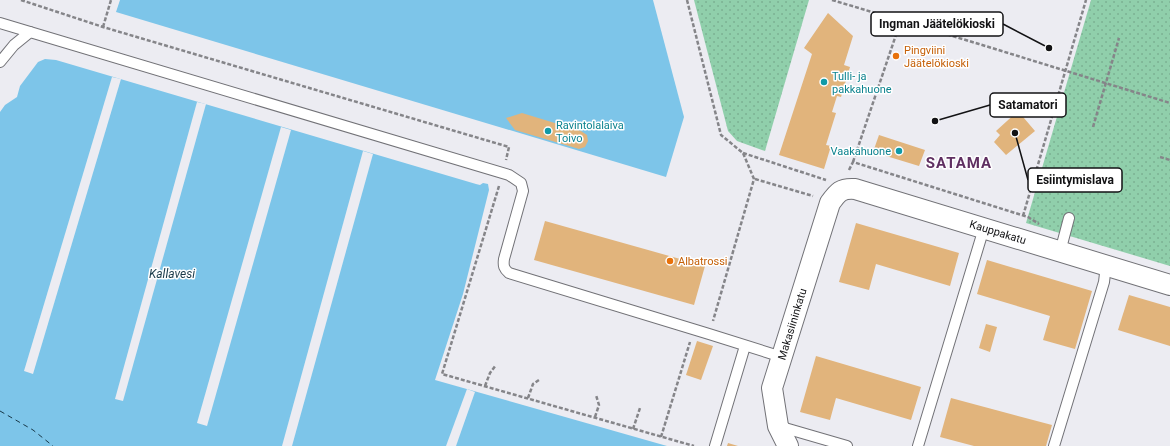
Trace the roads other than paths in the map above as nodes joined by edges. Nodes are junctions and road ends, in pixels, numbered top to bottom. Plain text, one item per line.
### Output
1 (0, 23) edge
2 (30, 32) junction
3 (0, 62) edge
4 (830, 203) joint
5 (1069, 218) dead end
6 (984, 228) junction
7 (1060, 252) junction
8 (1106, 265) junction
9 (1170, 285) edge
10 (745, 346) junction
11 (782, 358) junction
12 (778, 426) junction
13 (715, 446) edge
14 (788, 446) edge
15 (848, 446) edge
16 (918, 446) edge
17 (1054, 446) edge

1 - 2 lane
2 - 3 lane
2 - 10 lane
4 - 6 street, Kauppakatu
4 - 11 street, Makasiininkatu
5 - 7 lane
6 - 7 street, Kauppakatu
6 - 16 lane
7 - 8 street, Kauppakatu
8 - 9 street, Kauppakatu
8 - 17 lane
10 - 11 lane
10 - 13 lane
11 - 12 street, Makasiininkatu
12 - 14 street, Makasiininkatu
12 - 15 lane

